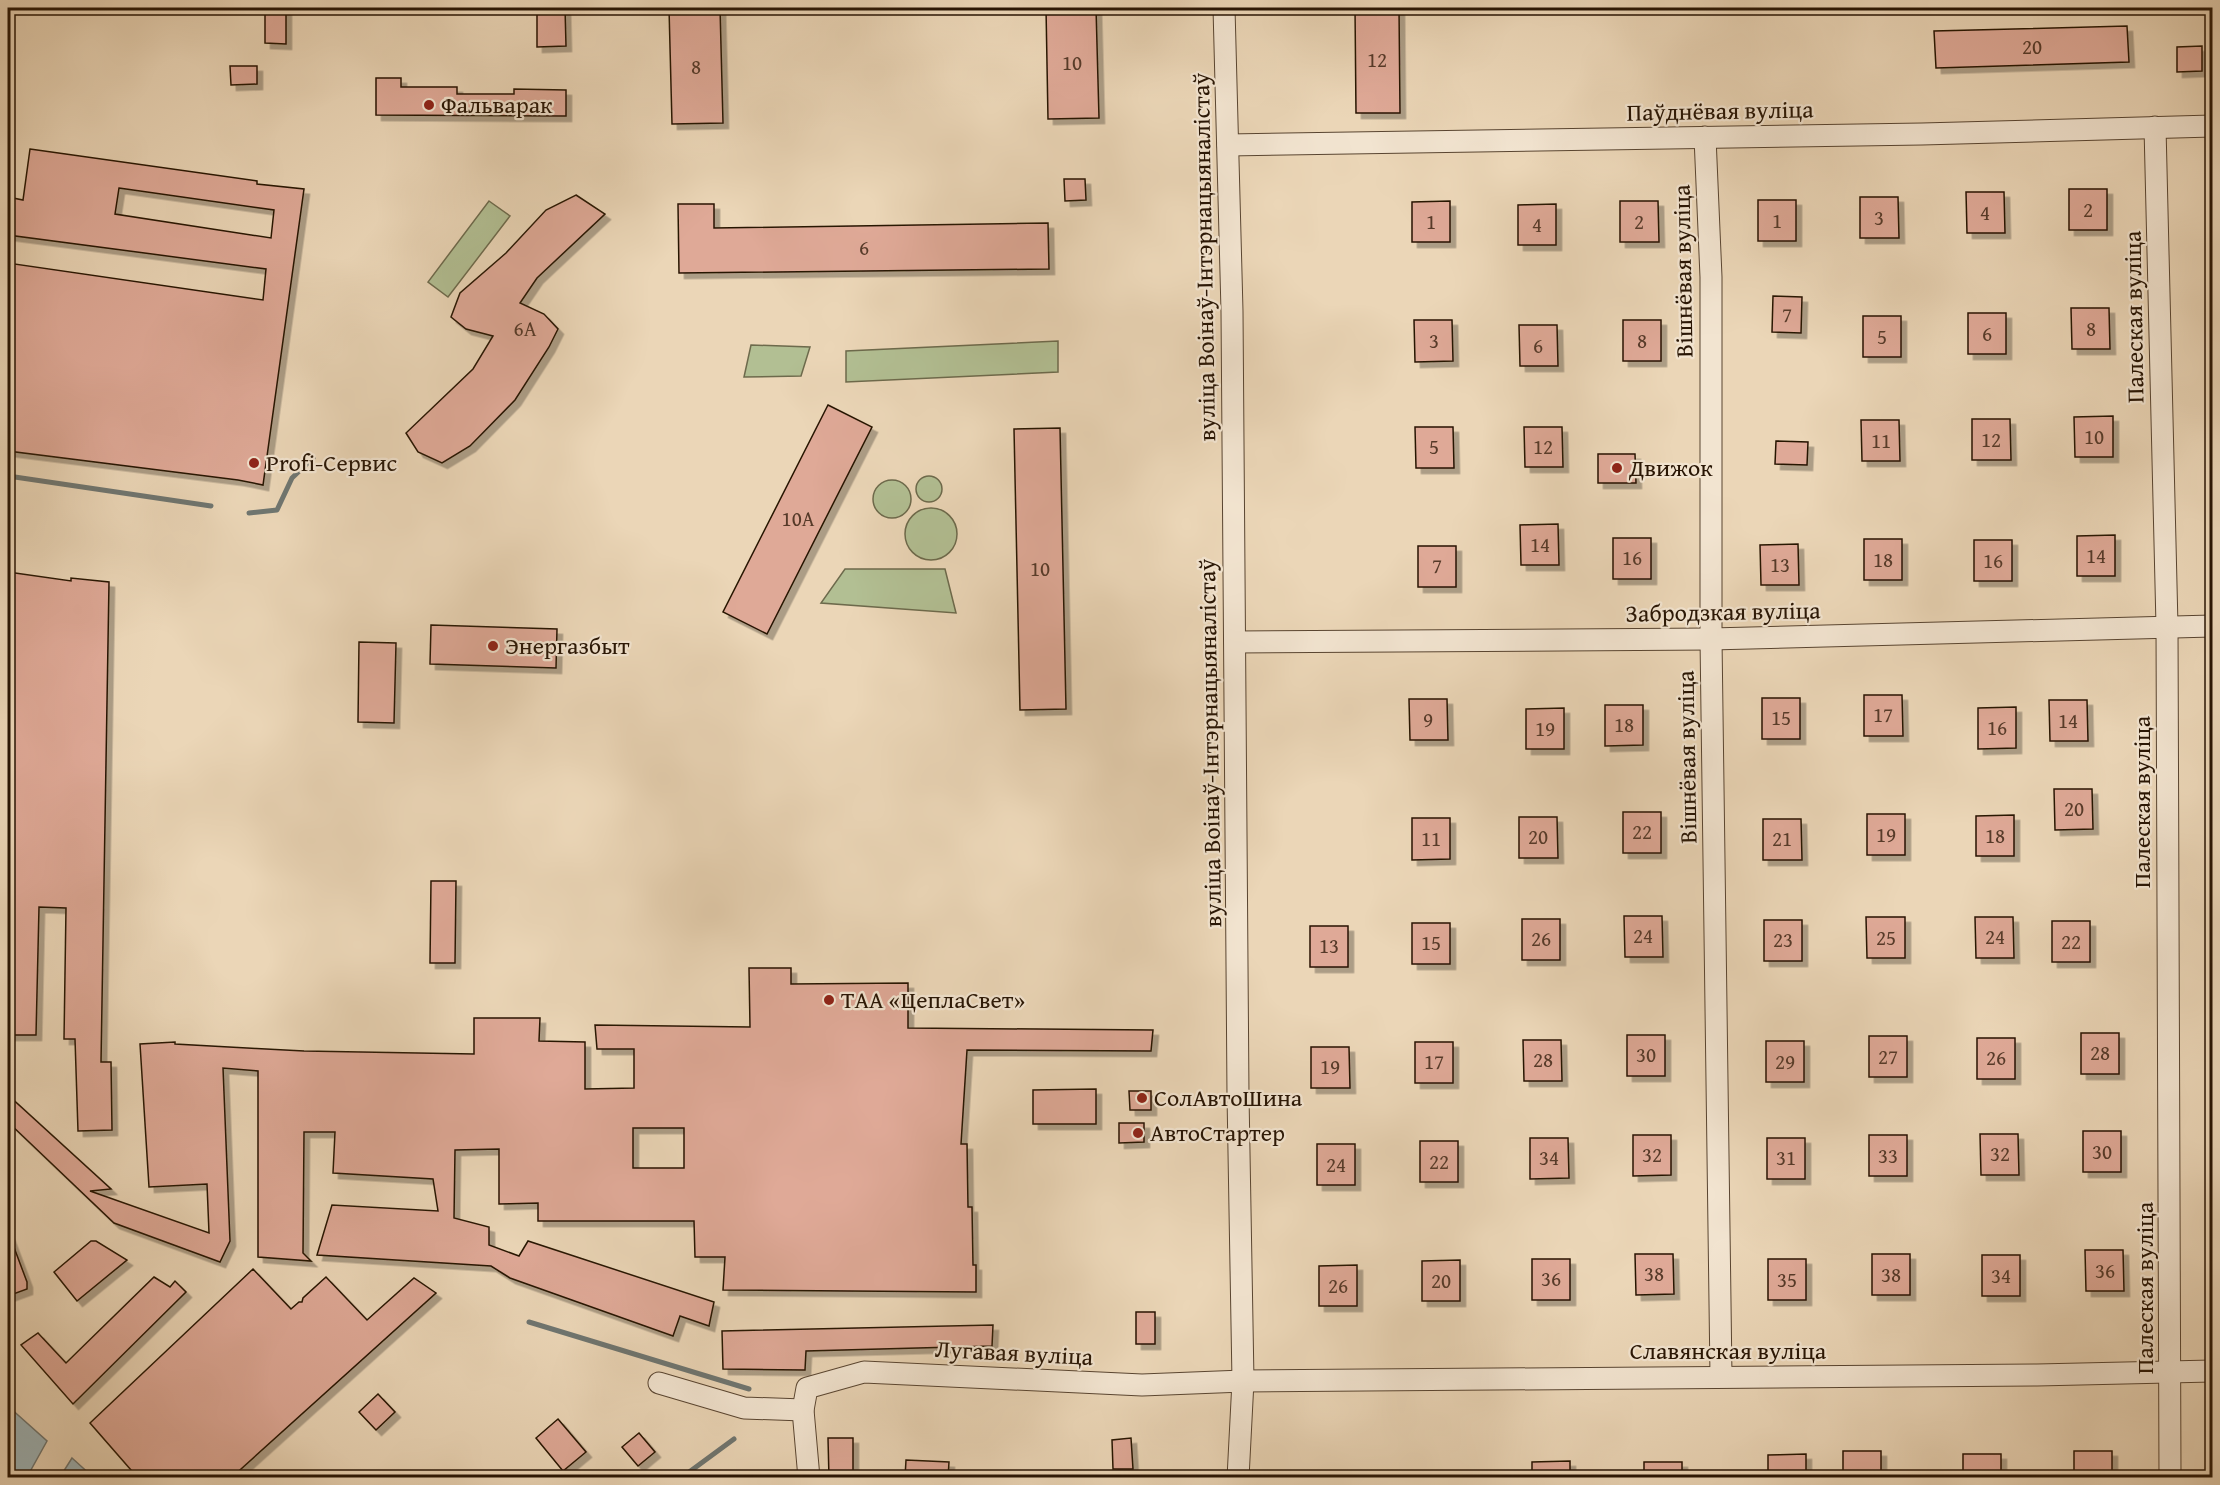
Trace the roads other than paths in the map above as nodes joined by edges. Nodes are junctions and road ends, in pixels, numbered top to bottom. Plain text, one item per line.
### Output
1 (1224, 8) edge
2 (2212, 126) edge
3 (2155, 127) junction
4 (1705, 137) junction
5 (1228, 145) junction
6 (2167, 626) junction
7 (2212, 626) edge
8 (1711, 639) junction
9 (1235, 642) junction
10 (2171, 1371) junction
11 (2212, 1371) edge
12 (1721, 1376) junction
13 (1243, 1381) junction
14 (659, 1383) dead end
15 (802, 1410) junction
16 (809, 1478) edge
17 (1238, 1478) edge
18 (2170, 1478) edge

1 - 5 street, вуліца Воінаў-Інтэрнацыяналістаў
2 - 3 street, Паўднёвая вуліца
3 - 4 street, Паўднёвая вуліца
3 - 6 street, Палеская вуліца
4 - 5 street, Паўднёвая вуліца
4 - 8 street, Вішнёвая вуліца
5 - 9 street, вуліца Воінаў-Інтэрнацыяналістаў
6 - 7 street, Забродзкая вуліца
6 - 8 street, Забродзкая вуліца
6 - 10 street, Палеская вуліца
8 - 9 street, Забродзкая вуліца
8 - 12 street, Вішнёвая вуліца
9 - 13 street, вуліца Воінаў-Інтэрнацыяналістаў
10 - 11 street, Славянская вуліца
10 - 12 street, Славянская вуліца
10 - 18 street, Палеская вуліца
12 - 13 street, Славянская вуліца
13 - 15 street, Лугавая вуліца
13 - 17 street, вуліца Воінаў-Інтэрнацыяналістаў
14 - 15 street
15 - 16 street

